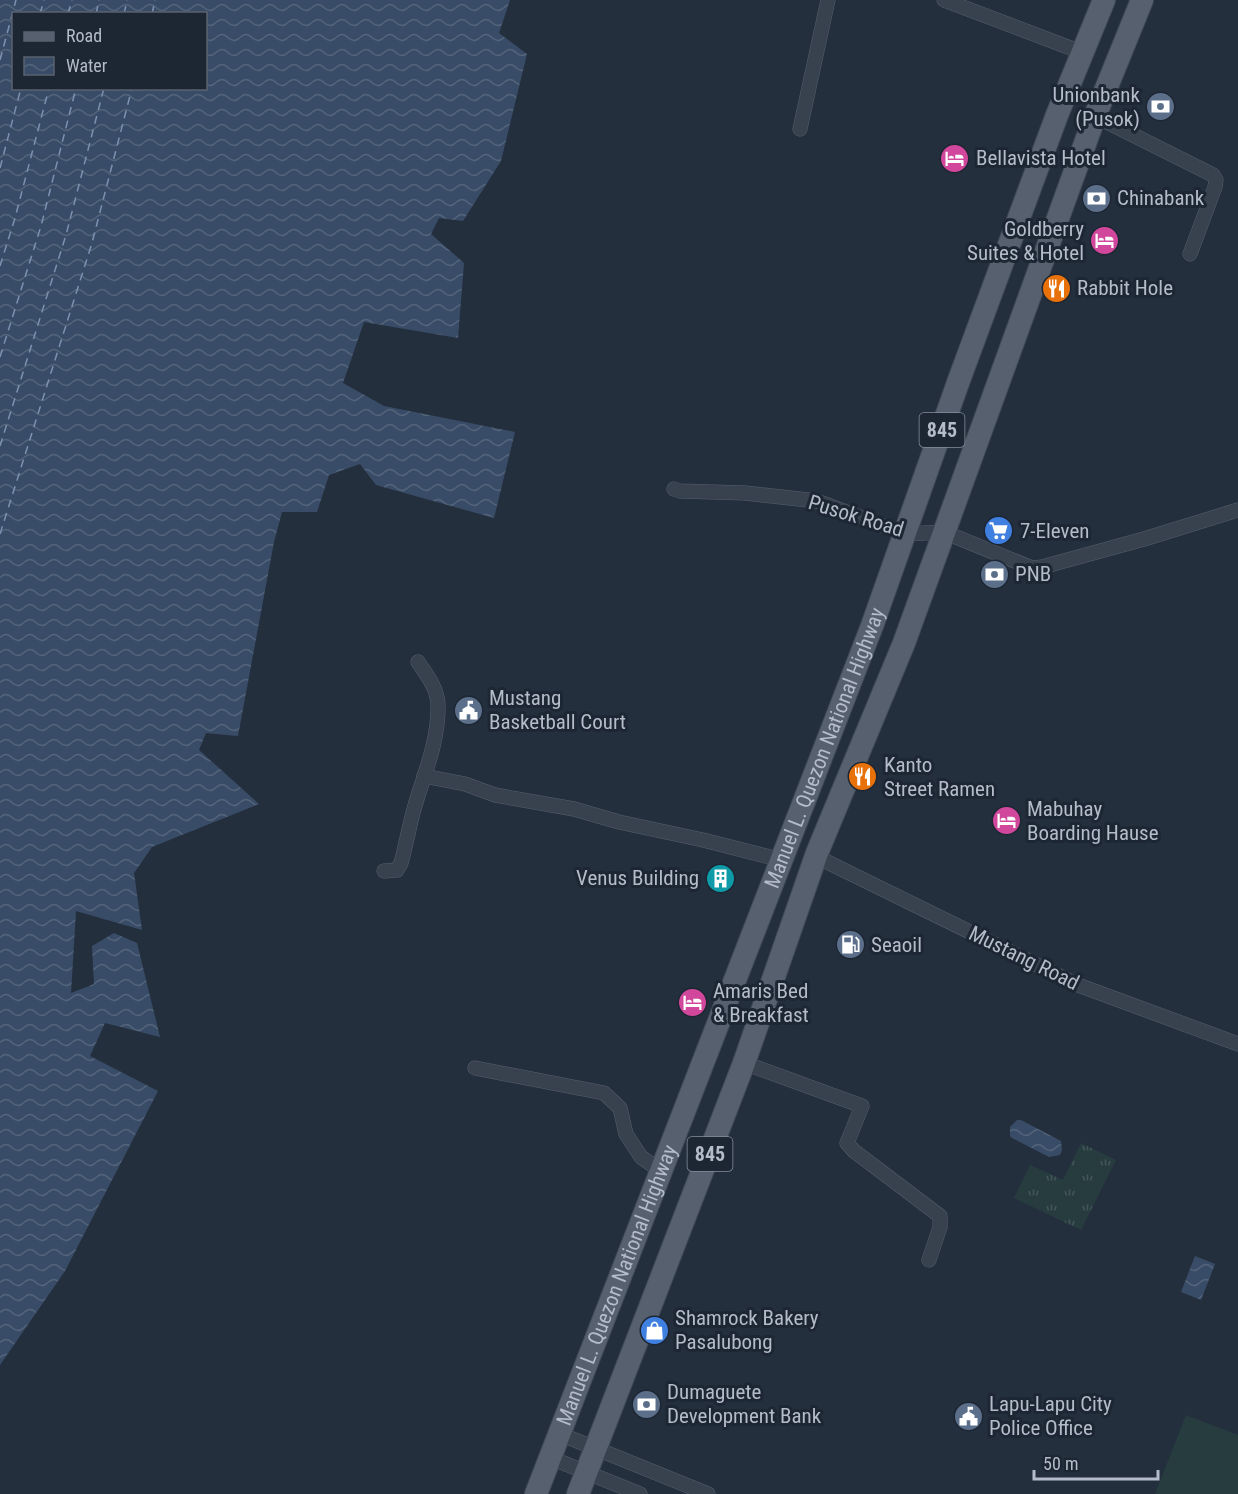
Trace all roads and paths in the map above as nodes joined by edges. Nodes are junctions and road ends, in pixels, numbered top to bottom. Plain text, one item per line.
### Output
1 (828, 0) edge
2 (944, 0) edge
3 (1104, 0) edge
4 (1142, 0) edge
5 (1081, 52) junction
6 (1095, 116) junction
7 (800, 129) dead end
8 (1190, 254) dead end
9 (674, 489) dead end
10 (1238, 510) edge
11 (944, 532) junction
12 (905, 534) junction
13 (418, 662) dead end
14 (424, 776) junction
15 (817, 857) junction
16 (782, 860) junction
17 (384, 871) dead end
18 (1238, 1044) edge
19 (744, 1063) junction
20 (475, 1068) dead end
21 (661, 1170) junction
22 (929, 1260) dead end
23 (560, 1434) junction
24 (597, 1449) junction
25 (551, 1458) junction
26 (587, 1472) junction
27 (536, 1494) edge
28 (578, 1494) edge
29 (640, 1494) edge
30 (708, 1494) edge

1 - 7 street
2 - 5 street
3 - 5 main road, Manuel L. Quezon National Highway / 845
4 - 6 main road, Manuel L. Quezon National Highway / 845
5 - 12 main road, Manuel L. Quezon National Highway / 845
6 - 8 street
6 - 11 main road, Manuel L. Quezon National Highway / 845
9 - 12 street, Pusok Road
10 - 11 street, Pusok Road
11 - 12 street, Pusok Road
11 - 15 main road, Manuel L. Quezon National Highway / 845
12 - 16 main road, Manuel L. Quezon National Highway / 845
13 - 14 street
14 - 16 street
14 - 17 street
15 - 18 street, Mustang Road
15 - 19 main road, Manuel L. Quezon National Highway / 845
16 - 21 main road, Manuel L. Quezon National Highway / 845
19 - 22 street
19 - 24 main road, Manuel L. Quezon National Highway / 845
20 - 21 street
21 - 23 main road, Manuel L. Quezon National Highway / 845
23 - 24 street
23 - 25 main road, Manuel L. Quezon National Highway / 845
24 - 26 main road, Manuel L. Quezon National Highway / 845
24 - 30 street
25 - 26 street
25 - 27 main road, Manuel L. Quezon National Highway / 845
26 - 28 main road, Manuel L. Quezon National Highway / 845
26 - 29 street

